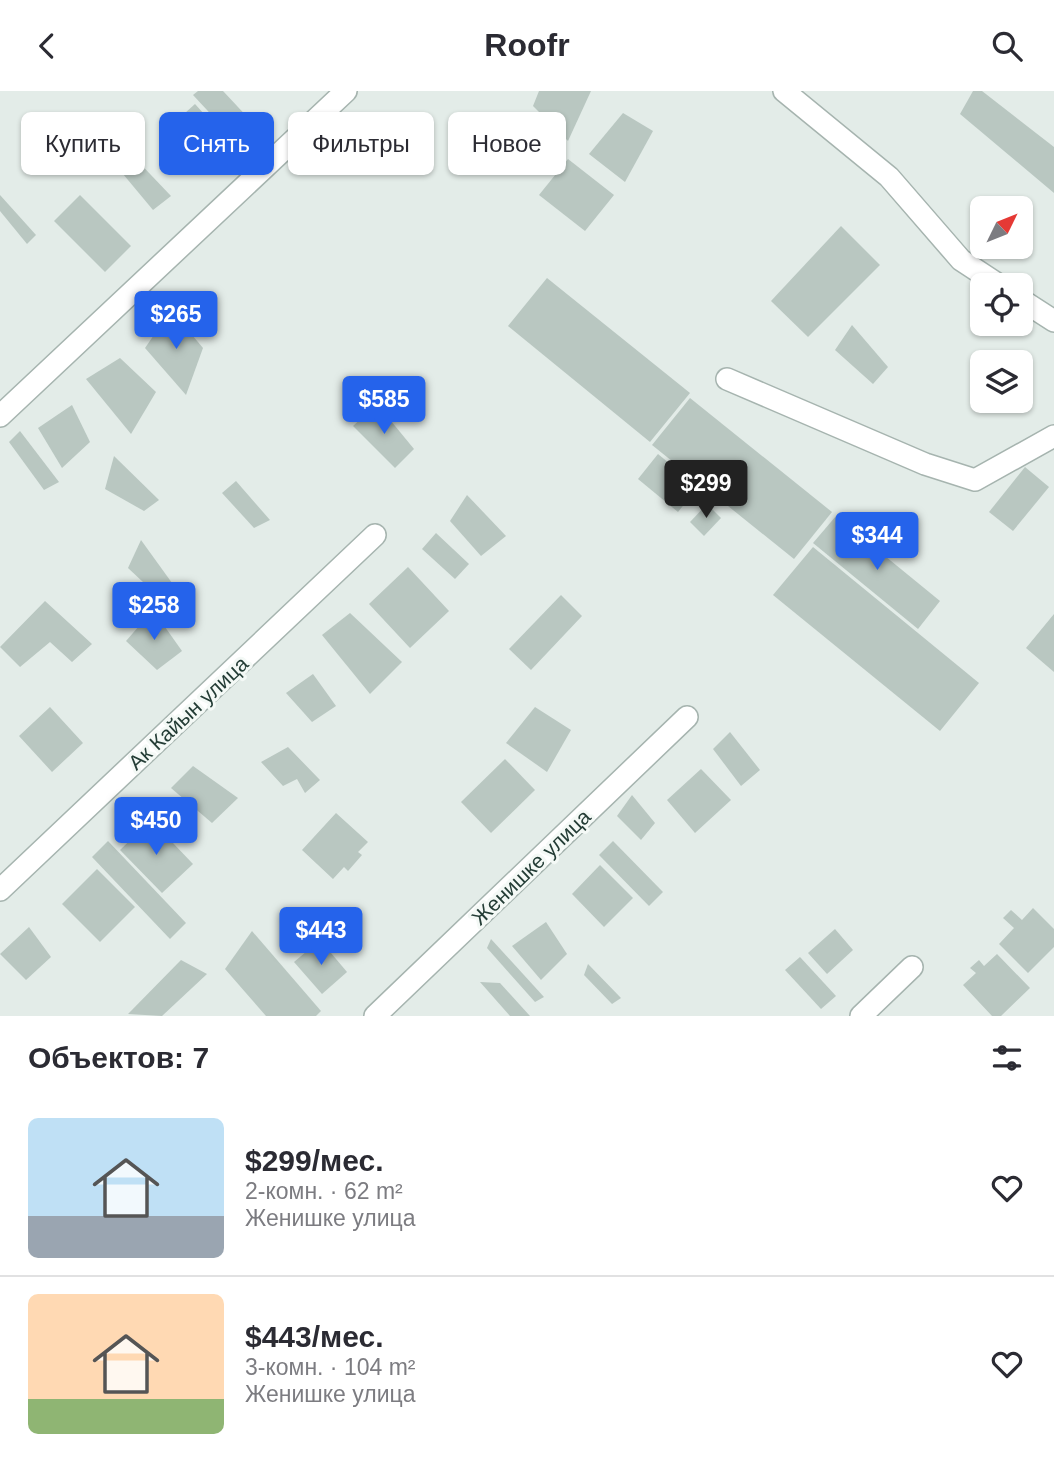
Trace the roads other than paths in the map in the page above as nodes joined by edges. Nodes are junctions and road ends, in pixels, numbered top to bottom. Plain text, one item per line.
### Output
1 (346, 91) edge
2 (784, 91) edge
3 (981, 273) edge
4 (1033, 307) edge
5 (1054, 321) edge
6 (727, 379) dead end
7 (0, 415) edge
8 (1054, 436) edge
9 (375, 535) dead end
10 (687, 717) dead end
11 (0, 890) edge
12 (912, 967) dead end
13 (375, 1016) edge
14 (861, 1016) edge

1 - 7 street
2 - 3 street
4 - 5 street
6 - 8 street
9 - 11 street, Ак Кайын улица
10 - 13 street, Женишке улица
12 - 14 street

